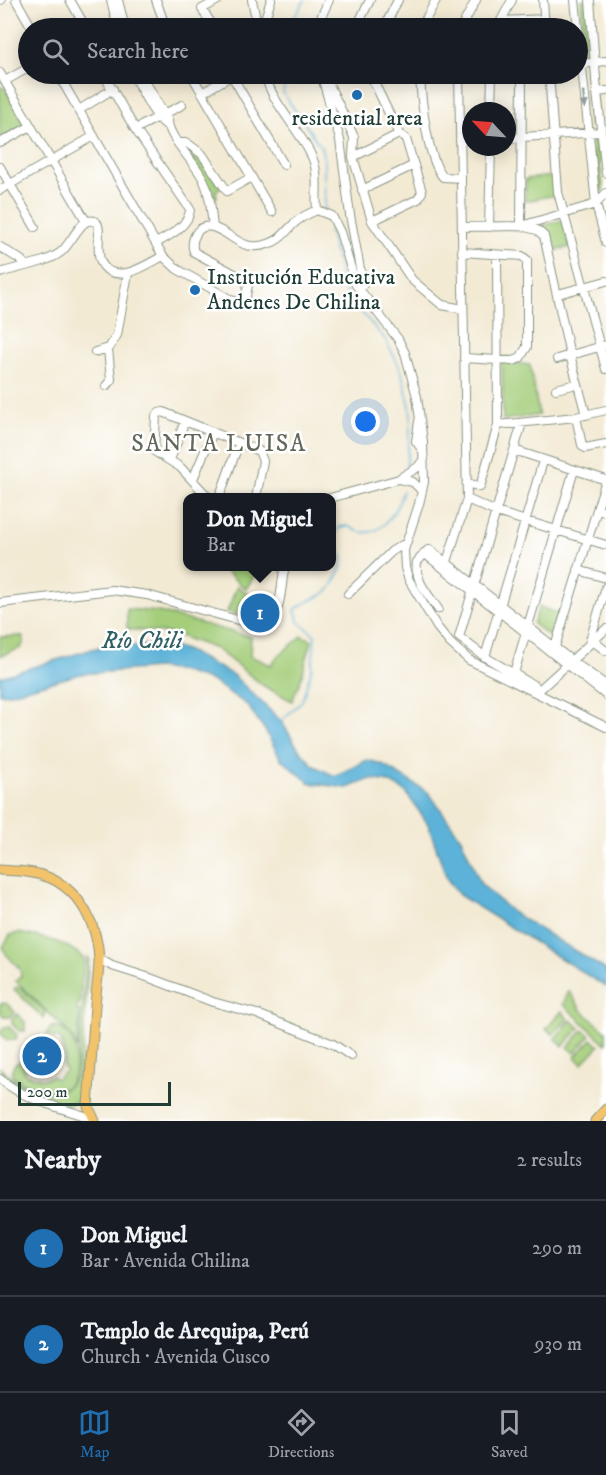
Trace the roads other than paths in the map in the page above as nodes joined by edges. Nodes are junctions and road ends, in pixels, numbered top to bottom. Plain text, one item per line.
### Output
1 (16, 0) edge
2 (70, 0) edge
3 (156, 0) edge
4 (218, 0) edge
5 (271, 0) edge
6 (329, 0) edge
7 (370, 0) edge
8 (398, 0) edge
9 (436, 0) edge
10 (476, 0) edge
11 (512, 0) edge
12 (543, 0) edge
13 (575, 0) edge
14 (590, 0) edge
15 (116, 1) edge
16 (253, 4) edge
17 (268, 9) junction
18 (26, 18) edge
19 (80, 18) edge
20 (117, 18) edge
21 (122, 18) edge
22 (162, 18) edge
23 (208, 18) edge
24 (264, 18) edge
25 (322, 18) edge
26 (361, 18) edge
27 (389, 18) edge
28 (426, 18) edge
29 (466, 18) edge
30 (503, 18) edge
31 (545, 18) edge
32 (576, 18) edge
33 (606, 61) edge
34 (595, 63) junction
35 (588, 64) edge
36 (0, 74) edge
37 (18, 74) edge
38 (5, 81) junction
39 (64, 84) edge
40 (111, 84) edge
41 (144, 84) edge
42 (196, 84) edge
43 (218, 84) edge
44 (239, 84) edge
45 (268, 84) edge
46 (325, 84) edge
47 (327, 84) edge
48 (375, 84) edge
49 (420, 84) edge
50 (459, 84) edge
51 (492, 84) edge
52 (522, 84) edge
53 (550, 84) edge
54 (583, 84) edge
55 (113, 89) junction
56 (606, 91) edge
57 (597, 92) junction
58 (202, 93) junction
59 (492, 102) edge
60 (182, 105) dead end
61 (79, 110) junction
62 (161, 115) junction
63 (31, 126) junction
64 (135, 129) junction
65 (601, 132) junction
66 (588, 133) junction
67 (399, 134) junction
68 (554, 135) junction
69 (94, 136) junction
70 (516, 137) edge
71 (522, 137) junction
72 (460, 140) joint
73 (0, 143) edge
74 (180, 144) junction
75 (491, 156) edge
76 (352, 157) junction
77 (51, 161) junction
78 (284, 165) dead end
79 (414, 165) junction
80 (0, 167) edge
81 (606, 173) edge
82 (250, 178) junction
83 (461, 178) junction
84 (10, 185) junction
85 (0, 190) edge
86 (362, 190) junction
87 (606, 193) edge
88 (596, 204) junction
89 (272, 212) dead end
90 (324, 213) junction
91 (564, 215) junction
92 (372, 220) junction
93 (86, 221) junction
94 (521, 226) junction
95 (35, 227) dead end
96 (213, 227) junction
97 (462, 227) junction
98 (489, 227) junction
99 (156, 243) junction
100 (606, 243) edge
101 (3, 250) edge
102 (462, 252) junction
103 (497, 255) junction
104 (163, 256) junction
105 (26, 265) junction
106 (12, 269) junction
107 (0, 273) edge
108 (128, 273) junction
109 (606, 281) edge
110 (583, 287) junction
111 (359, 290) junction
112 (558, 294) junction
113 (463, 309) junction
114 (603, 346) edge
115 (108, 349) junction
116 (95, 352) dead end
117 (570, 355) junction
118 (464, 358) junction
119 (557, 359) dead end
120 (497, 360) junction
121 (606, 369) edge
122 (577, 384) junction
123 (106, 386) dead end
124 (556, 389) dead end
125 (606, 410) edge
126 (586, 415) junction
127 (576, 417) junction
128 (185, 421) junction
129 (522, 423) junction
130 (498, 425) junction
131 (213, 432) junction
132 (239, 443) junction
133 (606, 444) edge
134 (514, 450) junction
135 (424, 455) junction
136 (170, 460) junction
137 (543, 461) junction
138 (574, 470) junction
139 (193, 479) junction
140 (399, 479) junction
141 (606, 481) edge
142 (467, 483) junction
143 (422, 491) junction
144 (205, 493) edge
145 (221, 493) edge
146 (257, 493) edge
147 (336, 496) edge
148 (467, 499) junction
149 (597, 510) junction
150 (496, 512) junction
151 (606, 512) edge
152 (525, 521) junction
153 (556, 530) junction
154 (588, 540) junction
155 (406, 543) junction
156 (606, 545) edge
157 (446, 566) junction
158 (578, 570) junction
159 (284, 571) edge
160 (606, 578) edge
161 (606, 587) edge
162 (474, 588) junction
163 (348, 594) dead end
164 (0, 603) edge
165 (499, 608) junction
166 (438, 609) dead end
167 (527, 629) junction
168 (606, 629) edge
169 (591, 643) junction
170 (555, 647) junction
171 (606, 651) edge
172 (485, 657) junction
173 (570, 663) junction
174 (514, 673) junction
175 (606, 685) edge
176 (538, 692) junction
177 (606, 696) edge
178 (606, 727) edge
179 (0, 870) edge
180 (99, 959) junction
181 (351, 1056) dead end
182 (0, 1079) edge
183 (88, 1106) junction
184 (606, 1109) edge
185 (73, 1113) junction
186 (94, 1120) edge
187 (595, 1121) edge

1 - 18 street
2 - 19 street
3 - 22 street
4 - 23 street
5 - 17 street
6 - 25 street
7 - 26 street
8 - 27 street
9 - 28 street
10 - 29 street
11 - 30 street
12 - 31 street
13 - 32 street
14 - 34 street
15 - 20 street
15 - 21 street
16 - 17 street
17 - 24 street
33 - 34 street
34 - 35 street
34 - 57 street
36 - 38 street
37 - 38 street
38 - 63 street
39 - 61 street
40 - 55 street
41 - 62 street
42 - 58 street
43 - 58 street
44 - 78 street
45 - 90 street
46 - 111 street
47 - 76 street
48 - 67 street
49 - 83 street
50 - 72 street
51 - 59 street
52 - 71 street
53 - 68 street
54 -> 66 street
55 - 61 street
55 - 64 street
56 - 57 street
57 - 65 street
58 - 82 street
60 - 62 street
61 - 69 street
62 - 64 street
62 - 74 street
63 - 73 street
63 - 77 street
64 - 99 street
65 - 66 street
65 - 81 street
66 - 68 street
66 - 88 street
67 - 76 street
67 - 79 street
68 - 71 street
68 - 91 street
69 - 77 street
69 - 99 street
70 - 71 street
71 - 94 street
72 - 83 street
74 - 82 street
74 - 96 street
75 - 98 street
76 - 86 street
77 - 84 street
77 - 93 street
79 - 86 street
79 - 92 street
80 - 84 street
82 - 89 street
83 - 97 street
84 - 85 street
84 - 95 street
86 - 92 street
87 - 88 street
88 - 91 street
88 - 100 street
90 - 96 street
90 - 111 street
91 - 94 street
91 - 110 street
92 - 113 street
93 - 105 street
93 - 108 street
94 - 98 street
94 - 112 street
96 - 104 street
97 - 98 street
97 - 102 street
99 - 104 street
101 - 105 street
101 - 106 street
102 - 103 street
102 - 113 street
103 - 120 street
103 - 120 street
104 - 108 street
105 - 106 street
106 - 107 street
108 - 115 street
109 - 110 street
110 - 112 street
110 - 114 street
111 - 135 street
112 - 117 street
113 - 118 street
114 - 117 street
114 - 121 street
115 - 116 street
115 - 123 street
117 - 119 street
117 - 122 street
118 - 120 street
118 - 142 street
120 - 130 street
122 - 124 street
122 - 126 street
125 - 126 street
126 - 127 street
127 - 129 street
127 - 133 street
128 - 131 street
128 - 136 street
128 - 136 street
129 - 130 street
129 - 134 street
130 - 142 street
131 - 132 street
131 - 139 street
132 - 145 street
132 - 146 street
134 - 137 street
134 - 150 street
135 - 140 street
135 - 143 street
136 - 139 street
137 - 138 street
137 - 152 street
138 - 141 street
138 - 153 street
139 - 144 street
140 - 143 street
140 - 147 street
141 - 149 street
142 - 148 street
143 - 155 street
148 - 150 street
148 - 157 street
149 - 151 street
149 - 154 street
150 - 152 street
150 - 162 street
152 - 153 street
152 - 165 street
153 - 154 street
153 - 167 street
154 - 156 street
154 - 158 street
155 - 163 street
155 - 176 street
157 - 162 street
157 - 166 street
158 - 160 street
158 - 170 street
159 - 164 street
161 - 169 street
162 - 165 street
162 - 172 street
165 - 167 street
165 - 172 street
167 - 170 street
167 - 173 street
167 - 174 street
168 - 169 street
169 - 171 street
169 - 173 street
170 - 173 street
172 - 174 street
173 - 175 street
173 - 176 street
173 - 177 street
174 - 176 street
176 - 178 street
179 - 180 main road
180 - 181 street
180 - 183 main road
182 - 185 street
183 - 185 street
183 - 186 main road
184 - 187 main road
185 - 186 street

